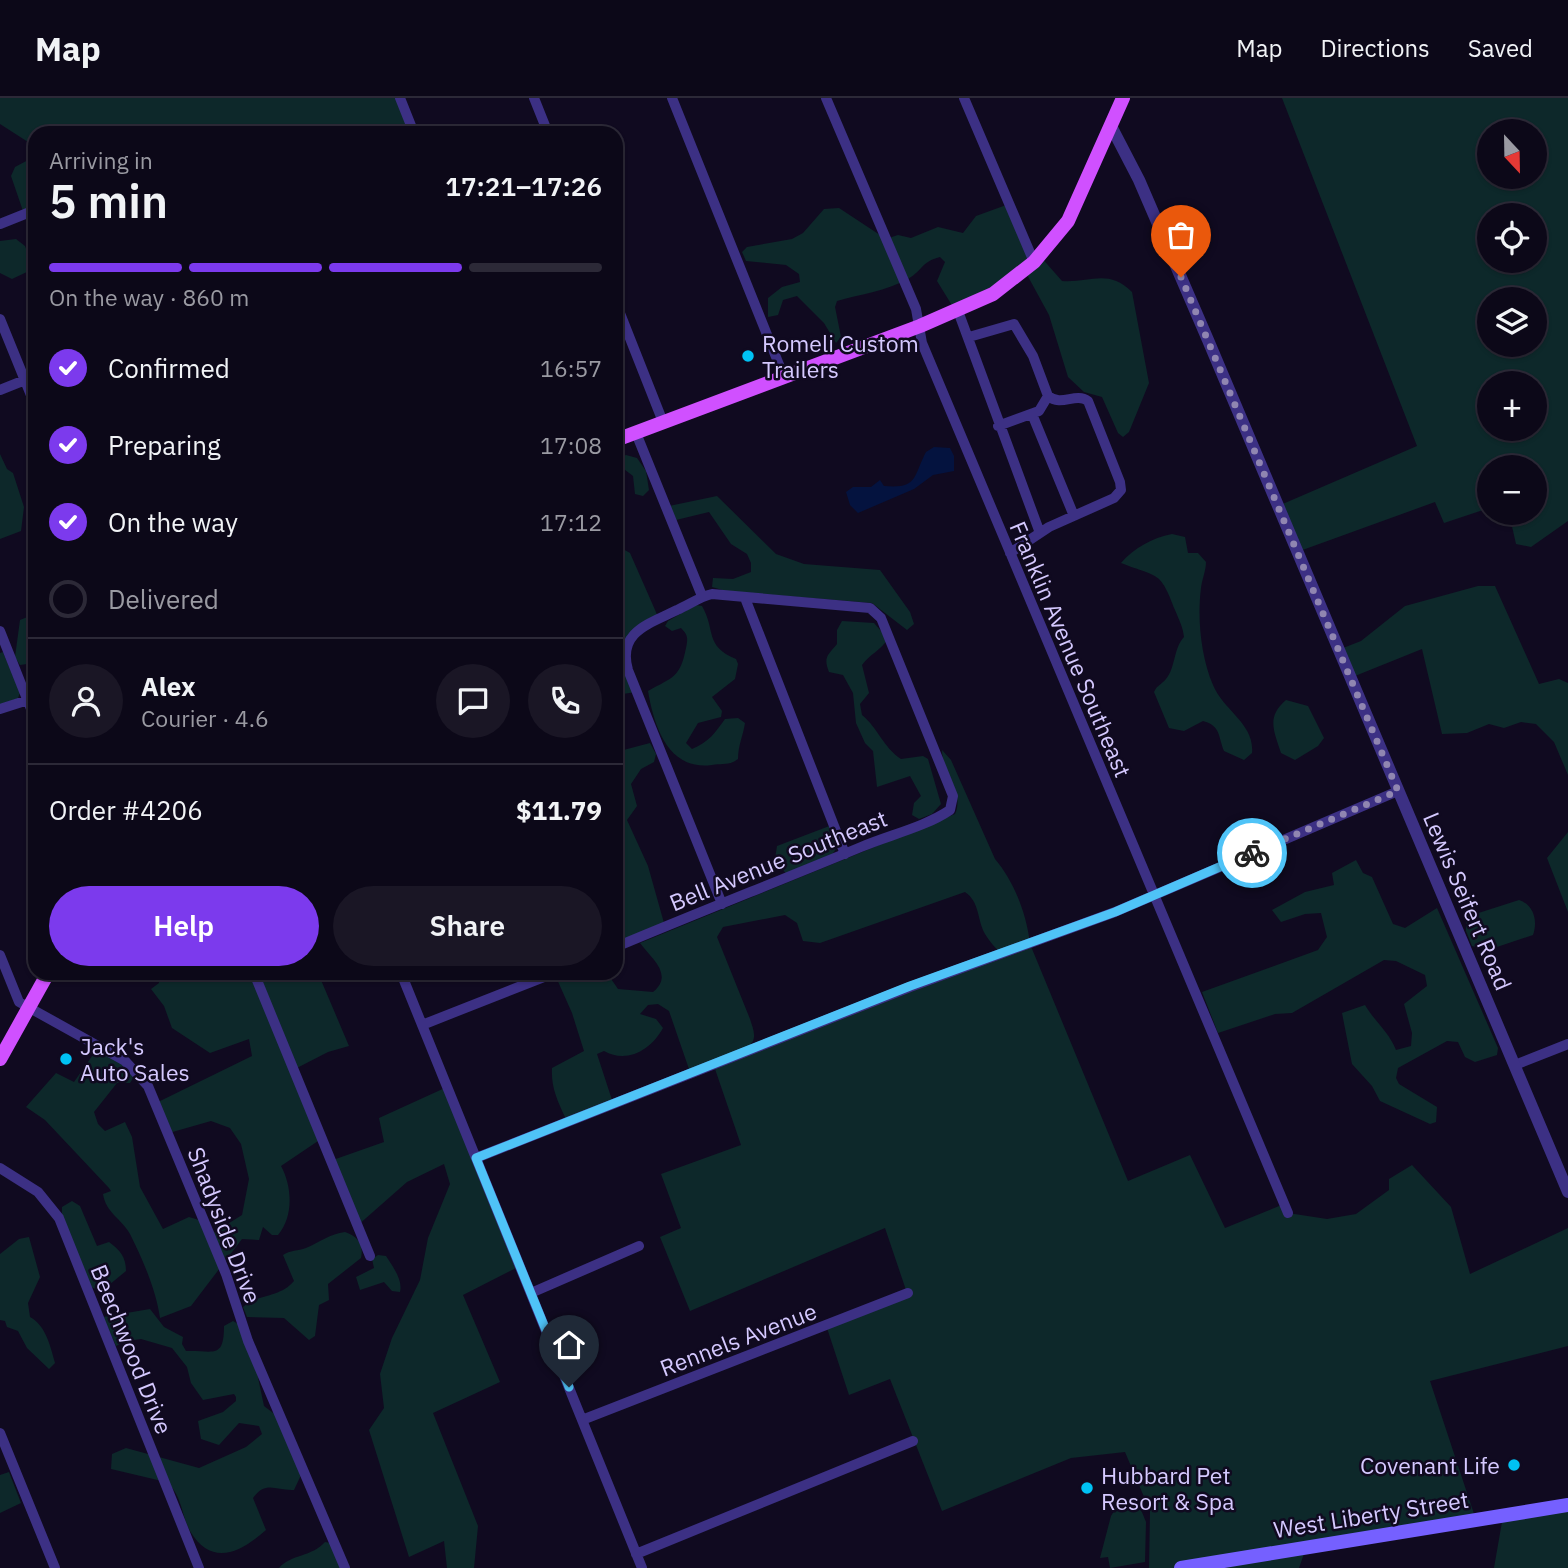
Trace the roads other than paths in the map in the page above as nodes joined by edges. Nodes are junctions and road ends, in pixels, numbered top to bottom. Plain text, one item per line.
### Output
1 (400, 98) edge
2 (534, 98) edge
3 (672, 98) edge
4 (826, 98) edge
5 (964, 98) edge
6 (1123, 98) edge
7 (411, 126) edge
8 (545, 126) edge
9 (1111, 126) junction
10 (28, 213) edge
11 (0, 224) edge
12 (1034, 262) junction
13 (958, 310) junction
14 (0, 319) edge
15 (623, 321) edge
16 (920, 326) junction
17 (969, 337) junction
18 (784, 377) junction
19 (24, 380) junction
20 (28, 389) edge
21 (0, 390) edge
22 (1048, 396) junction
23 (1032, 414) junction
24 (663, 422) junction
25 (998, 426) junction
26 (636, 433) junction
27 (623, 438) edge
28 (1074, 516) junction
29 (1040, 533) junction
30 (1010, 553) junction
31 (702, 596) junction
32 (745, 598) junction
33 (0, 631) edge
34 (27, 700) joint
35 (0, 709) edge
36 (1398, 791) junction
37 (845, 854) junction
38 (1155, 895) junction
39 (722, 904) junction
40 (623, 944) edge
41 (0, 956) edge
42 (44, 980) edge
43 (257, 980) edge
44 (404, 980) edge
45 (536, 980) edge
46 (29, 1008) junction
47 (422, 1025) junction
48 (1568, 1044) edge
49 (0, 1059) edge
50 (1515, 1065) junction
51 (476, 1158) junction
52 (0, 1168) edge
53 (1568, 1192) edge
54 (1288, 1213) dead end
55 (639, 1246) dead end
56 (370, 1256) dead end
57 (531, 1293) junction
58 (908, 1293) dead end
59 (582, 1420) junction
60 (0, 1433) edge
61 (912, 1441) dead end
62 (1568, 1505) edge
63 (636, 1554) junction
64 (55, 1568) edge
65 (199, 1568) edge
66 (345, 1568) edge
67 (642, 1568) edge
68 (1181, 1568) edge

1 - 7 street
2 - 8 street
3 - 18 street
4 - 16 street, Franklin Avenue Southeast
5 - 12 street
6 - 9 main road
9 - 12 main road
9 - 36 street, Lewis Seifert Road
10 - 11 street
12 - 13 main road
13 - 16 main road
13 - 17 street
14 - 19 street
15 - 24 street
16 - 18 main road
16 - 30 street, Franklin Avenue Southeast
17 - 22 street
17 - 25 street
18 - 24 main road
19 - 20 street
19 - 21 street
22 - 23 street
22 - 28 street
23 - 25 street
23 - 28 street
24 - 26 main road
25 - 29 street
26 - 27 main road
26 - 31 street
28 - 29 street
29 - 30 street
30 - 38 street, Franklin Avenue Southeast
31 - 32 street
31 - 39 street
32 - 37 street
32 - 37 street, Bell Avenue Southeast
33 - 34 street
34 - 35 street
36 - 38 street
36 - 50 street, Lewis Seifert Road
37 - 39 street, Bell Avenue Southeast
38 - 51 street
38 - 54 street, Franklin Avenue Southeast
39 - 40 street, Bell Avenue Southeast
41 - 46 street, Shadyside Drive
42 - 46 main road
43 - 56 street
44 - 47 street
45 - 47 street
46 - 49 main road
46 - 66 street, Shadyside Drive
47 - 51 street
48 - 50 street
50 - 53 street, Lewis Seifert Road
51 - 57 street
52 - 65 street, Beechwood Drive
55 - 57 street
57 - 59 street
58 - 59 street, Rennels Avenue
59 - 63 street
60 - 64 street
61 - 63 street
62 - 68 main road, West Liberty Street
63 - 67 street

